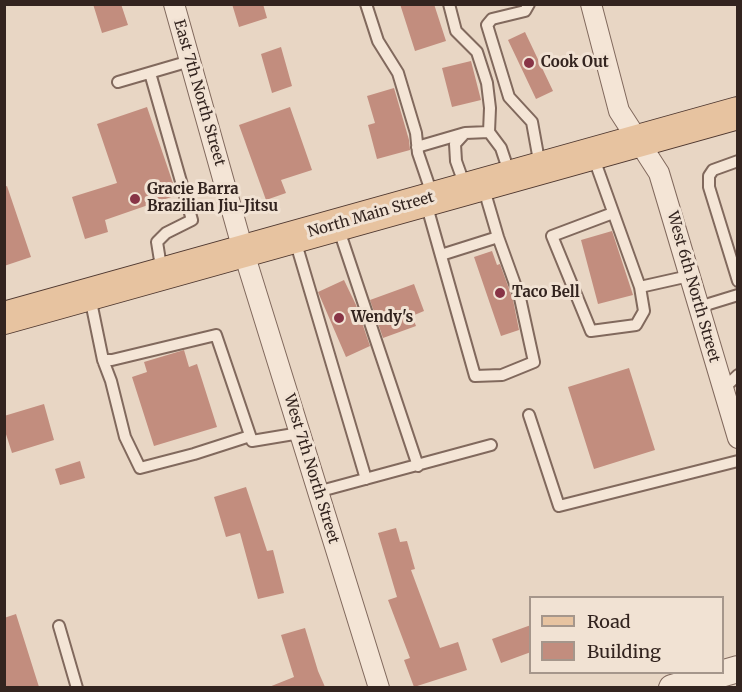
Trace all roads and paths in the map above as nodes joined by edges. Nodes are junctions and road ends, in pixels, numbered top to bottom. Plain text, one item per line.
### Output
1 (174, 4) edge
2 (366, 4) edge
3 (449, 4) edge
4 (530, 4) edge
5 (593, 6) edge
6 (190, 61) junction
7 (150, 73) junction
8 (118, 82) dead end
9 (738, 113) edge
10 (489, 132) junction
11 (465, 133) junction
12 (637, 141) junction
13 (417, 147) junction
14 (592, 153) junction
15 (738, 161) edge
16 (541, 167) junction
17 (486, 182) junction
18 (429, 198) junction
19 (613, 213) junction
20 (337, 224) junction
21 (294, 237) junction
22 (498, 237) junction
23 (243, 250) junction
24 (441, 255) junction
25 (735, 260) edge
26 (162, 273) junction
27 (689, 276) junction
28 (738, 281) edge
29 (640, 287) junction
30 (89, 294) junction
31 (738, 295) edge
32 (699, 308) junction
33 (4, 318) edge
34 (103, 360) junction
35 (738, 375) edge
36 (723, 389) junction
37 (529, 415) dead end
38 (300, 433) junction
39 (250, 436) junction
40 (738, 438) edge
41 (491, 445) dead end
42 (738, 461) edge
43 (418, 466) junction
44 (366, 480) junction
45 (317, 492) junction
46 (59, 626) dead end
47 (720, 674) edge
48 (77, 687) edge
49 (379, 687) edge
50 (672, 687) edge

1 - 6 street, East 7th North Street
2 - 13 lane
3 - 10 lane
4 - 16 lane
5 - 12 street, West 6th North Street
6 - 7 lane
6 - 23 street, East 7th North Street
7 - 8 lane
7 - 26 lane
9 - 12 main road, North Main Street
10 - 11 lane
10 - 17 lane
11 - 13 lane
11 - 17 lane
12 - 14 main road, North Main Street
12 - 27 street, West 6th North Street
13 - 18 lane
14 - 16 main road, North Main Street
14 - 19 lane
15 - 25 lane
16 - 17 main road, North Main Street
17 - 18 main road, North Main Street
17 - 22 lane
18 - 20 main road, North Main Street
18 - 24 lane
19 - 29 lane
19 - 29 lane
20 - 21 main road, North Main Street
20 - 43 lane
21 - 23 main road, North Main Street
21 - 44 lane
22 - 24 lane
22 - 24 lane
23 - 26 main road, North Main Street
23 - 38 street, West 7th North Street
25 - 28 lane
26 - 30 main road, North Main Street
27 - 29 lane
27 - 32 street, West 6th North Street
30 - 33 main road, North Main Street
30 - 34 lane
31 - 32 lane
32 - 36 street, West 6th North Street
34 - 39 lane
34 - 39 lane
35 - 36 lane
36 - 40 street, West 6th North Street
37 - 42 lane
38 - 39 lane
38 - 45 street, West 7th North Street
41 - 43 lane
43 - 44 lane
44 - 45 lane
45 - 49 street, West 7th North Street
46 - 48 lane
47 - 50 street

